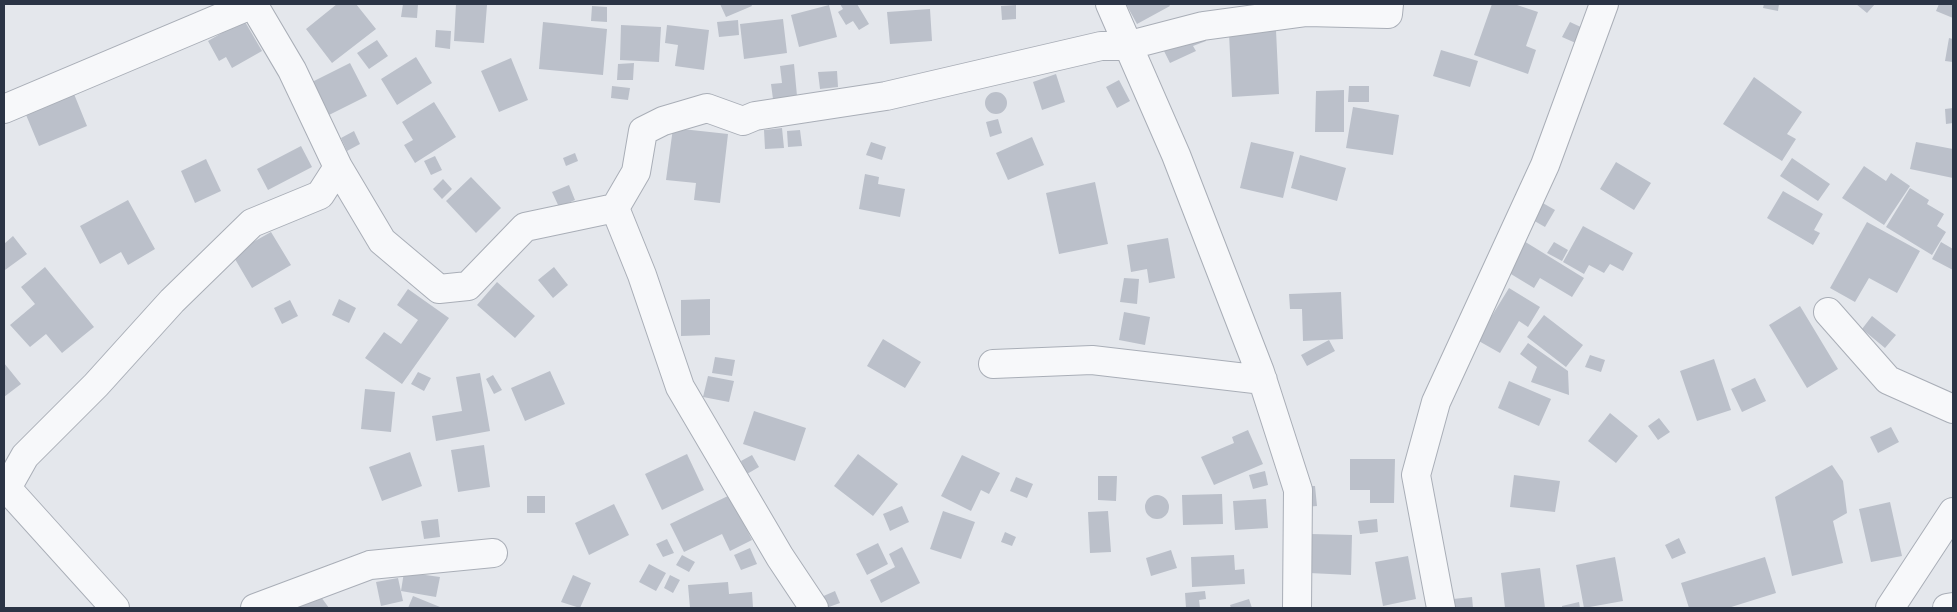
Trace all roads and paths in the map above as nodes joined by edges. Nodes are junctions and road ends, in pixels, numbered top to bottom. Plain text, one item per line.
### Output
1 (253, 4) edge
2 (1110, 4) edge
3 (1389, 4) edge
4 (1604, 4) edge
5 (1126, 46) junction
6 (4, 109) edge
7 (338, 167) junction
8 (615, 208) junction
9 (1828, 312) dead end
10 (993, 364) dead end
11 (1263, 380) junction
12 (1953, 409) edge
13 (5, 487) edge
14 (1953, 512) edge
15 (493, 553) dead end
16 (1953, 607) edge
17 (116, 608) edge
18 (255, 608) edge
19 (814, 608) edge
20 (1297, 608) edge
21 (1441, 608) edge
22 (1890, 608) edge
23 (1947, 608) edge

1 - 6 street
1 - 7 street
2 - 5 street
3 - 5 street
4 - 21 street
5 - 8 street
5 - 11 street
7 - 8 street
7 - 13 street
8 - 19 street
9 - 12 street
10 - 11 street
11 - 20 street
13 - 17 street
14 - 22 street
15 - 18 street
16 - 23 street

